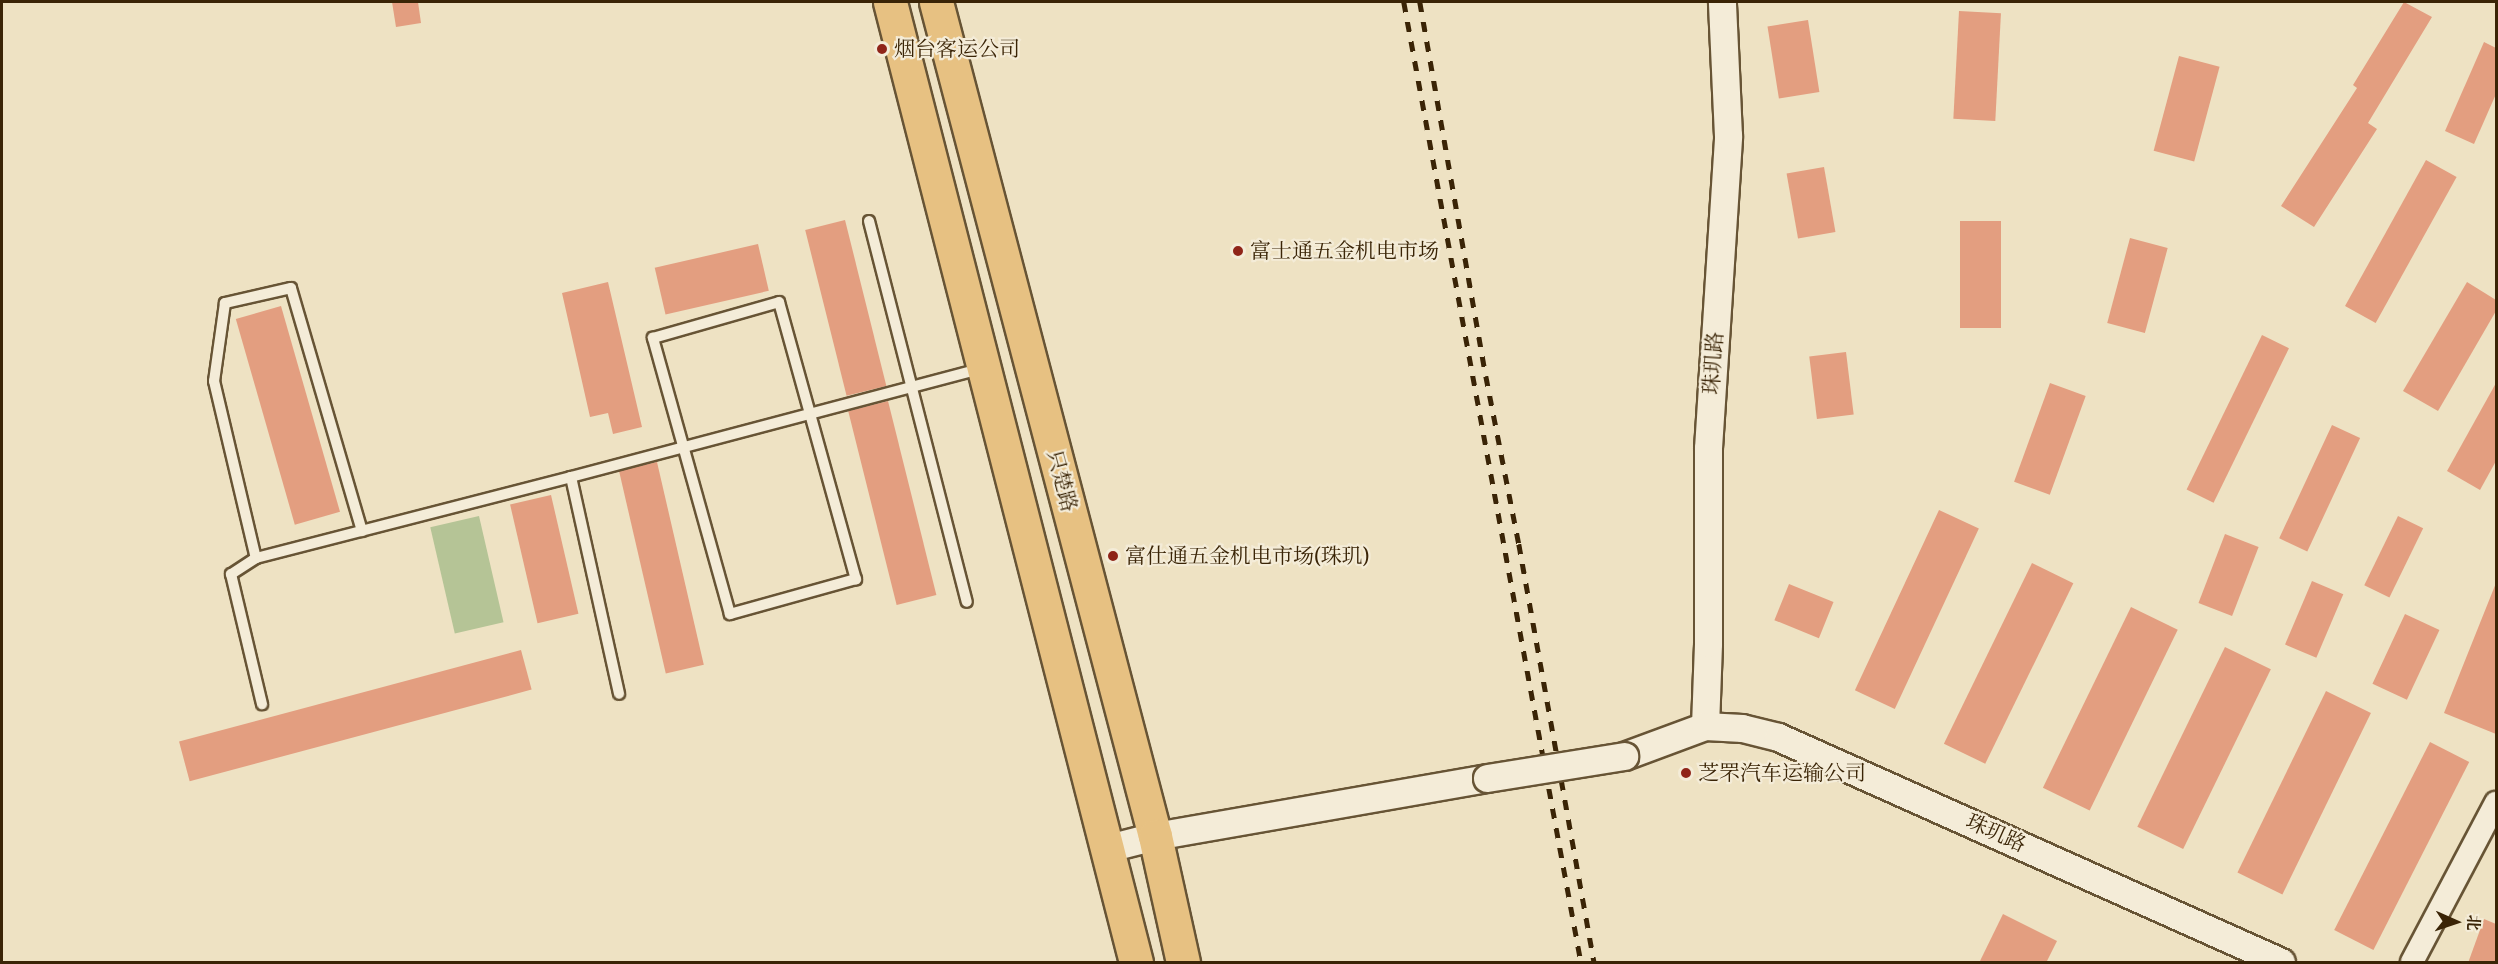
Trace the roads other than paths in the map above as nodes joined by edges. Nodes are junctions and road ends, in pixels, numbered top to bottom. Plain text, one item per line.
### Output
1 (890, 2) edge
2 (936, 2) edge
3 (1722, 2) edge
4 (869, 221) dead end
5 (984, 368) junction
6 (911, 387) junction
7 (810, 413) junction
8 (684, 447) junction
9 (571, 477) junction
10 (362, 531) junction
11 (256, 558) junction
12 (967, 602) dead end
13 (619, 694) dead end
14 (262, 704) dead end
15 (1704, 726) junction
16 (2496, 803) edge
17 (1155, 836) junction
18 (1108, 848) junction
19 (1136, 963) edge
20 (1183, 963) edge
21 (2281, 963) edge
22 (2412, 963) edge

1 - 5 main road
2 - 17 main road, 只楚路
3 - 15 street, 珠玑路
4 - 6 lane
5 - 6 lane
5 - 18 main road
6 - 7 lane
6 - 12 lane
7 - 8 lane
7 - 8 lane
7 - 8 lane
8 - 9 lane
9 - 10 lane
9 - 13 lane
10 - 11 lane
10 - 11 lane
11 - 14 lane
15 - 17 street, 珠玑路, bridge
15 - 21 street, 珠玑路
16 - 22 street
17 - 18 street, 珠玑路
17 - 20 main road, 只楚路
18 - 19 main road

